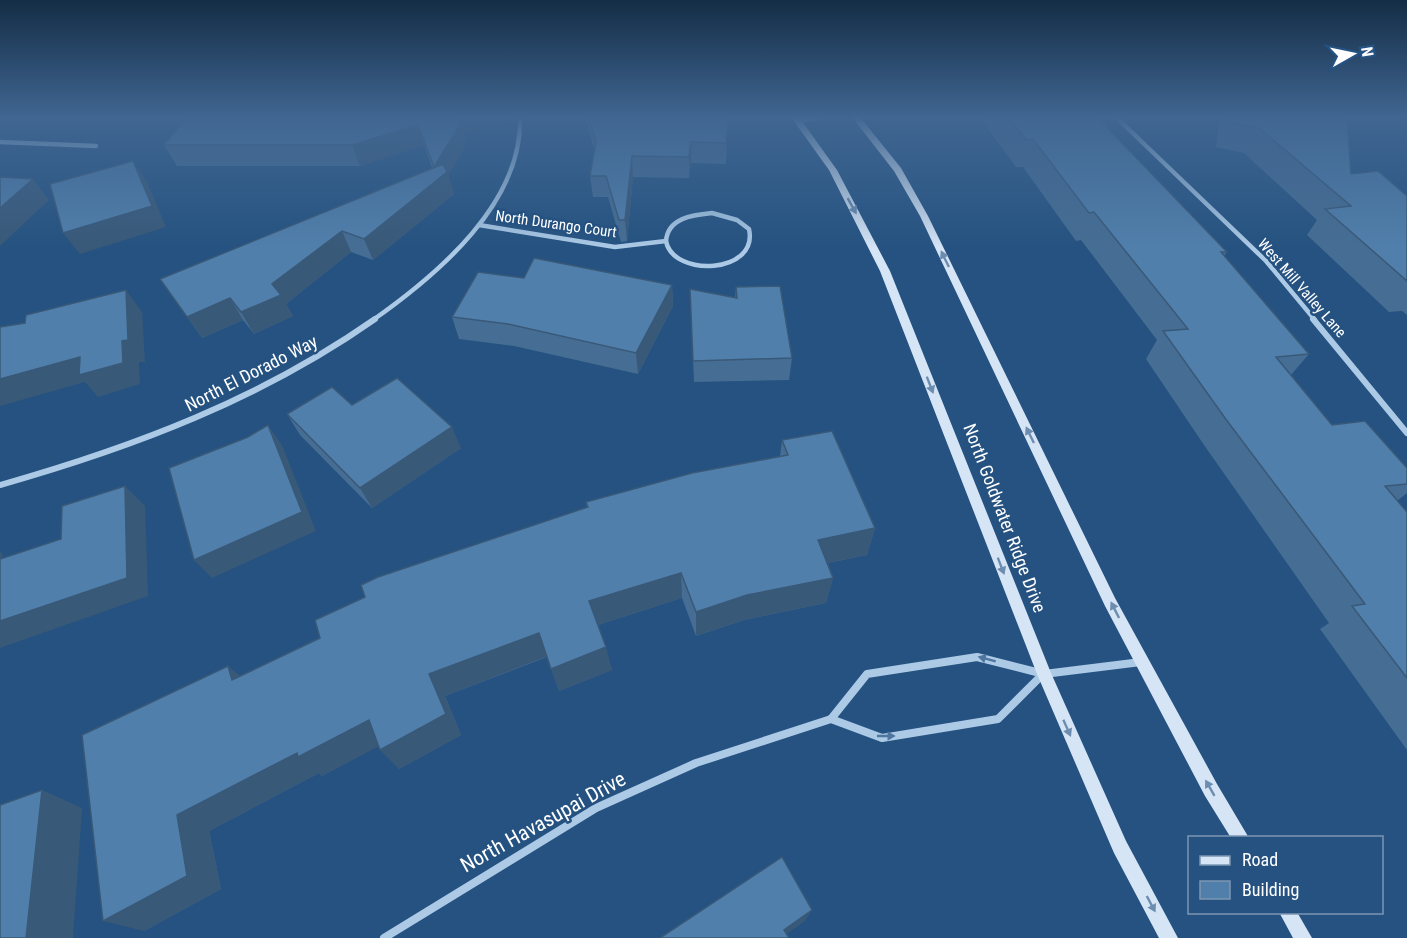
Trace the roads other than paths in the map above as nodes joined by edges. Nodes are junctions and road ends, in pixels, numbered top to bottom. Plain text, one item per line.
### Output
1 (515, 161) edge
2 (826, 161) edge
3 (891, 161) edge
4 (1162, 161) edge
5 (479, 225) junction
6 (666, 241) junction
7 (1407, 433) edge
8 (0, 485) edge
9 (1142, 662) junction
10 (1044, 674) junction
11 (831, 719) junction
12 (1240, 836) edge
13 (1288, 914) edge
14 (390, 936) edge
15 (1169, 938) edge
16 (1303, 938) edge

1 - 5 street, North El Dorado Way
2 -> 10 street, North Goldwater Ridge Drive
9 -> 3 street
4 - 7 street, West Mill Valley Lane
5 - 6 street, North Durango Court
5 - 8 street, North El Dorado Way
6 - 6 street
9 - 10 street
12 -> 9 street
11 -> 10 street
10 -> 11 street
10 -> 15 street, North Goldwater Ridge Drive
11 - 14 street, North Havasupai Drive
13 - 16 street

